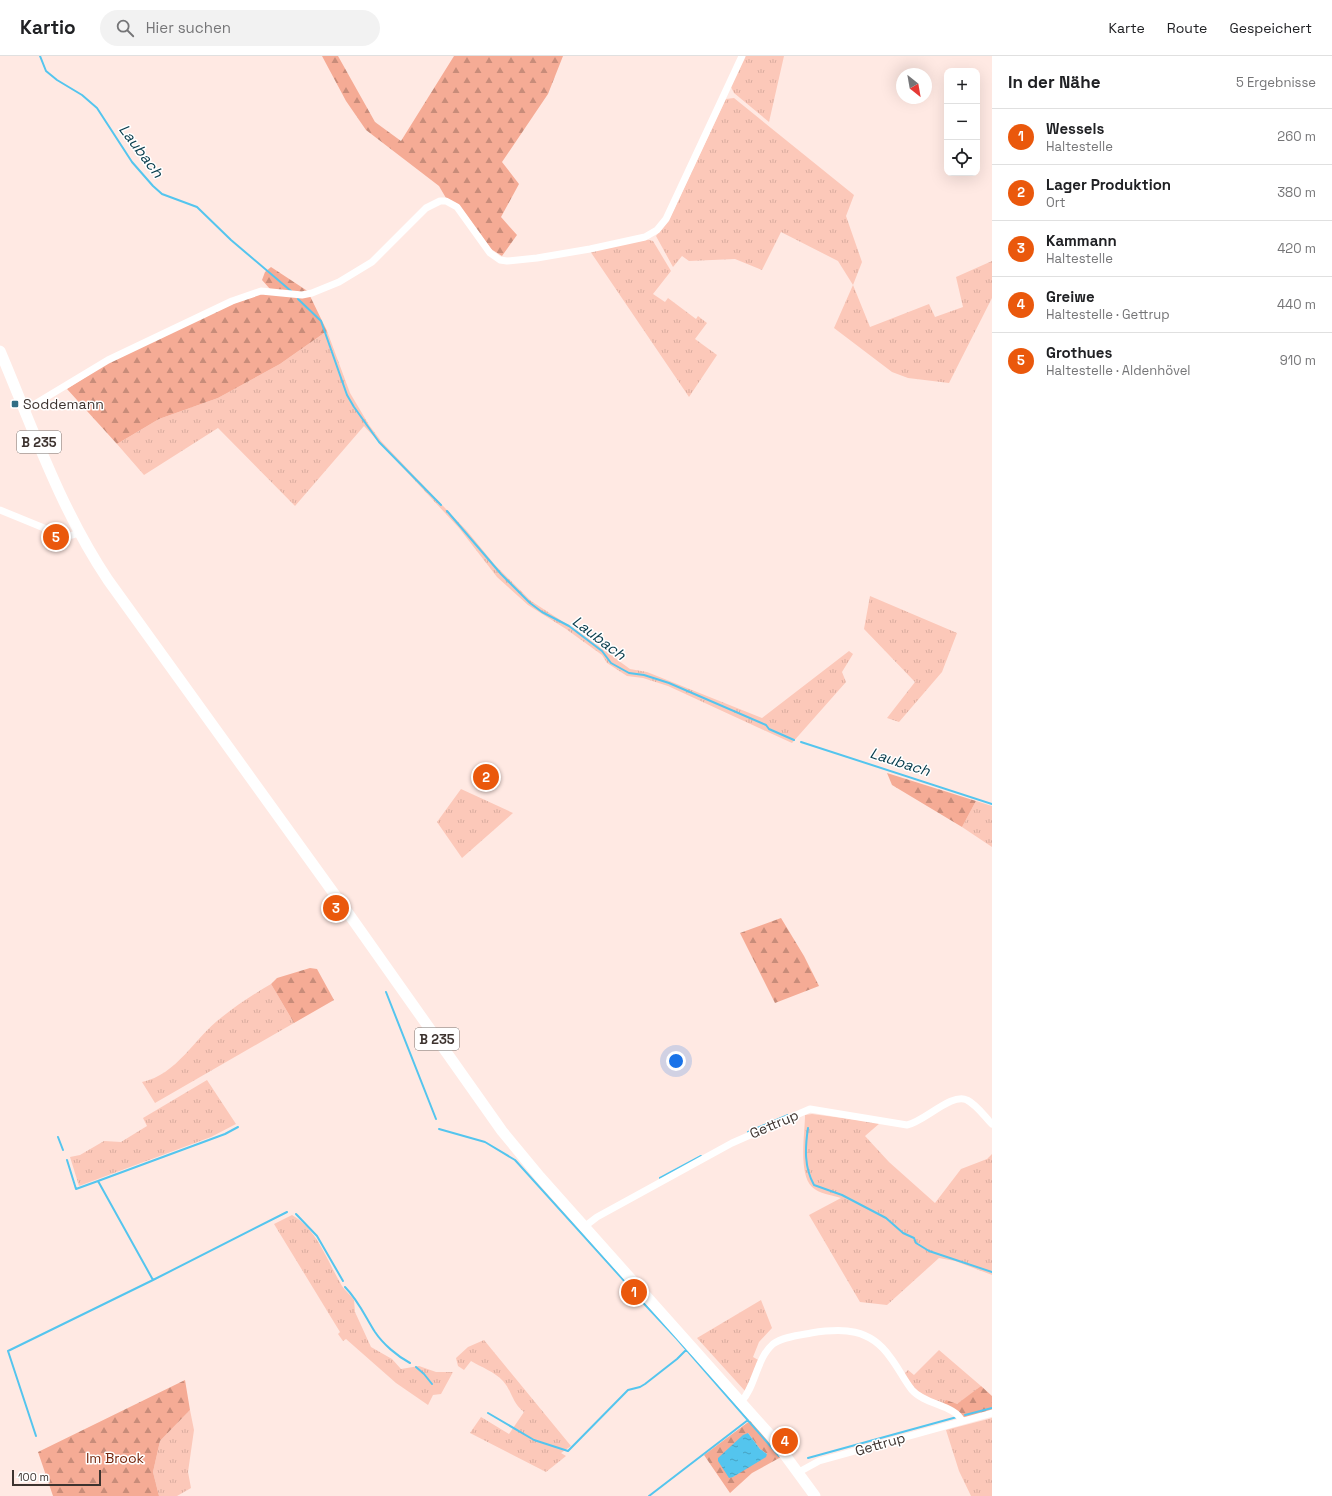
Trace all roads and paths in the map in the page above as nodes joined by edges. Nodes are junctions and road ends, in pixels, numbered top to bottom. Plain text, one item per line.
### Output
1 (742, 56) edge
2 (0, 351) edge
3 (25, 410) junction
4 (0, 510) edge
5 (79, 533) junction
6 (992, 1124) edge
7 (584, 1227) junction
8 (741, 1402) junction
9 (992, 1413) edge
10 (962, 1421) junction
11 (799, 1472) junction
12 (816, 1496) edge

1 - 3 street
2 - 3 main road, B 235
3 - 5 main road, B 235
4 - 5 street
5 - 7 main road, B 235
6 - 7 street, Gettrup
7 - 8 main road, B 235
8 - 10 street
8 - 11 main road, B 235
9 - 10 street, Gettrup
10 - 11 street, Gettrup
11 - 12 main road, B 235

